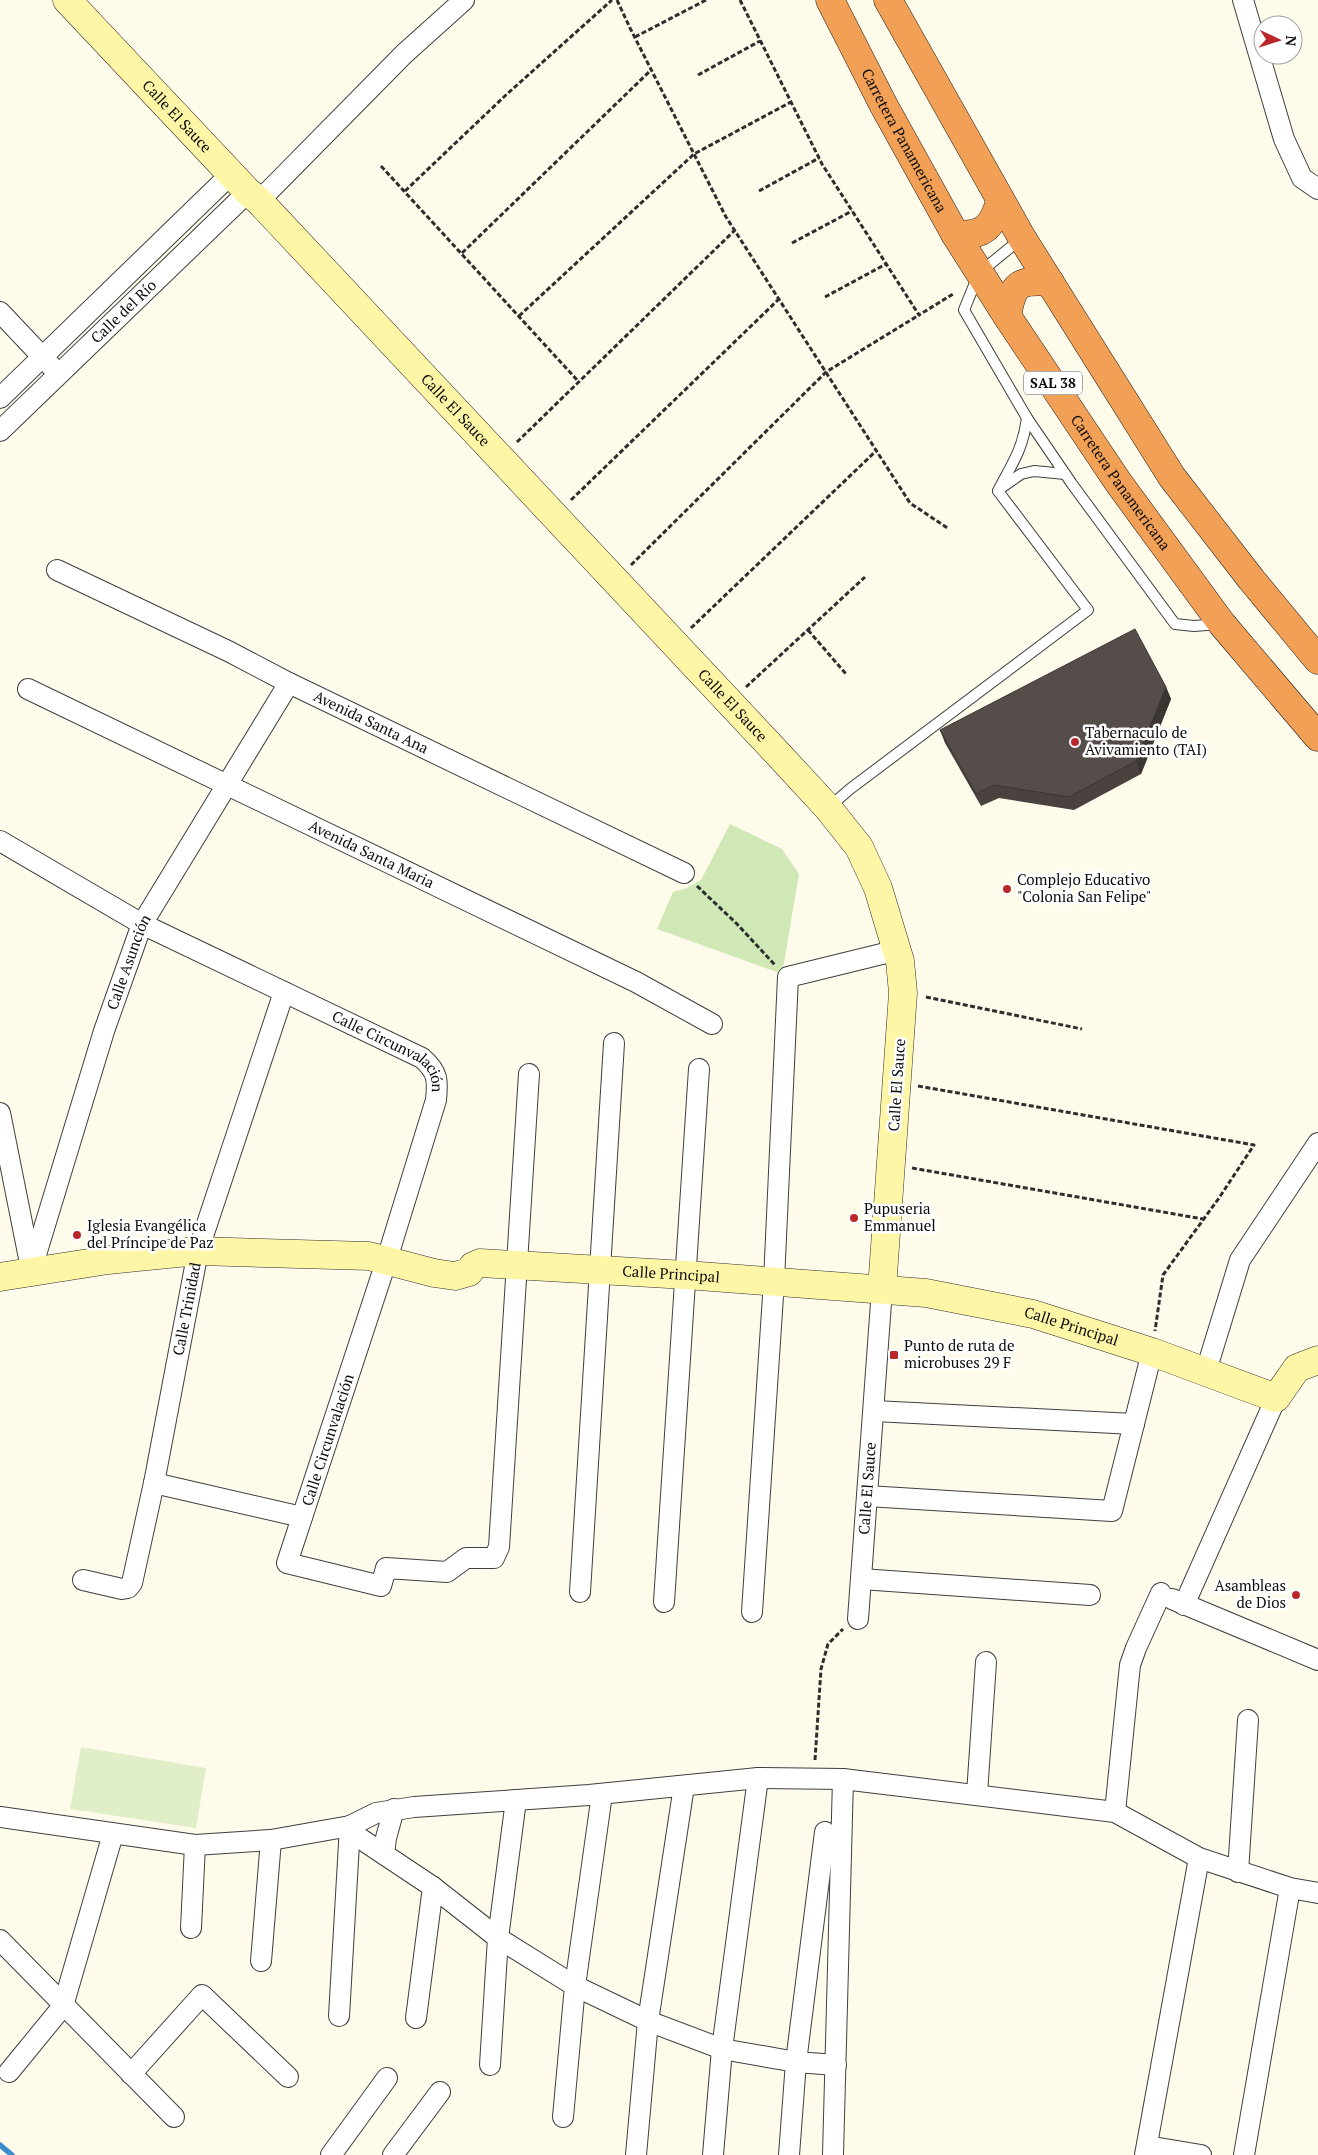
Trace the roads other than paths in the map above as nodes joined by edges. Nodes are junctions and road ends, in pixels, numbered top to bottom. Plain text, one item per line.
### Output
1 (67, 0) edge
2 (464, 0) edge
3 (830, 0) edge
4 (888, 0) edge
5 (1243, 0) edge
6 (246, 189) junction
7 (1318, 189) edge
8 (1000, 201) junction
9 (955, 234) junction
10 (1022, 238) junction
11 (979, 274) junction
12 (1050, 282) junction
13 (0, 312) edge
14 (1007, 316) junction
15 (42, 358) junction
16 (58, 374) junction
17 (0, 398) edge
18 (1027, 418) junction
19 (0, 431) edge
20 (1065, 474) junction
21 (998, 490) junction
22 (57, 570) dead end
23 (1251, 579) junction
24 (1222, 624) junction
25 (1318, 647) edge
26 (1318, 660) edge
27 (289, 683) junction
28 (28, 689) dead end
29 (1318, 737) edge
30 (226, 786) junction
31 (828, 808) junction
32 (0, 841) edge
33 (684, 873) road end
34 (142, 924) junction
35 (898, 950) junction
36 (284, 992) junction
37 (712, 1024) dead end
38 (614, 1044) dead end
39 (699, 1069) dead end
40 (529, 1074) dead end
41 (0, 1114) edge
42 (1318, 1142) edge
43 (198, 1251) junction
44 (387, 1259) junction
45 (516, 1265) junction
46 (601, 1270) junction
47 (31, 1271) junction
48 (686, 1275) junction
49 (0, 1277) edge
50 (774, 1282) junction
51 (882, 1289) junction
52 (1152, 1352) junction
53 (1318, 1360) edge
54 (1206, 1371) junction
55 (1276, 1398) junction
56 (874, 1411) junction
57 (1134, 1424) junction
58 (154, 1483) junction
59 (867, 1496) junction
60 (302, 1517) junction
61 (861, 1579) junction
62 (83, 1580) dead end
63 (580, 1592) dead end
64 (1090, 1595) dead end
65 (664, 1602) dead end
66 (1184, 1605) junction
67 (752, 1612) dead end
68 (858, 1619) road end
69 (1316, 1653) edge
70 (986, 1662) dead end
71 (1248, 1720) dead end
72 (758, 1778) junction
73 (843, 1779) junction
74 (684, 1786) junction
75 (602, 1794) junction
76 (976, 1794) junction
77 (516, 1800) junction
78 (394, 1809) junction
79 (1115, 1812) junction
80 (0, 1817) edge
81 (350, 1826) junction
82 (825, 1832) dead end
83 (113, 1834) junction
84 (271, 1840) junction
85 (195, 1845) junction
86 (384, 1854) junction
87 (1199, 1858) junction
88 (1238, 1872) junction
89 (433, 1887) junction
90 (1290, 1888) junction
91 (1318, 1893) edge
92 (191, 1928) dead end
93 (498, 1938) junction
94 (0, 1940) edge
95 (261, 1961) dead end
96 (575, 1986) junction
97 (63, 2006) junction
98 (339, 2016) dead end
99 (416, 2018) dead end
100 (648, 2021) junction
101 (722, 2050) junction
102 (796, 2062) junction
103 (490, 2065) dead end
104 (836, 2066) junction
105 (9, 2072) dead end
106 (131, 2074) junction
107 (288, 2077) dead end
108 (387, 2078) dead end
109 (440, 2092) dead end
110 (174, 2117) dead end
111 (563, 2117) dead end
112 (1146, 2150) edge
113 (331, 2155) edge
114 (393, 2155) edge
115 (636, 2155) edge
116 (713, 2155) edge
117 (789, 2155) edge
118 (833, 2155) edge
119 (1201, 2155) edge
120 (1244, 2155) edge

1 - 6 street, Calle El Sauce
2 - 6 street
3 - 9 highway, Carretera Panamericana / SAL 38
4 - 8 highway, SAL 38
5 - 7 street
6 - 15 street, Calle del Río
6 - 16 street, Calle del Río
6 - 31 street, Calle El Sauce
8 - 9 highway
8 - 10 highway, SAL 38
9 - 11 highway, Carretera Panamericana / SAL 38
10 - 11 lane
10 - 12 highway, SAL 38
11 - 14 highway, Carretera Panamericana / SAL 38
11 - 18 lane
12 - 14 highway
12 - 23 highway, SAL 38
13 - 15 street
14 - 24 highway, Carretera Panamericana / SAL 38
15 - 16 street
15 - 17 street, Calle del Río
16 - 19 street, Calle del Río
18 - 20 lane
18 - 21 lane
20 - 21 lane
20 - 24 lane
21 - 31 lane
22 - 27 street, Avenida Santa Ana
23 - 25 street
23 - 26 highway, SAL 38
24 - 29 highway, Carretera Panamericana / SAL 38
27 - 30 street, Calle Asunción
27 - 33 street, Avenida Santa Ana
28 - 30 street, Avenida Santa Maria
30 - 34 street, Calle Asunción
30 - 37 street, Avenida Santa Maria
31 - 35 street, Calle El Sauce
32 - 34 street, Calle Circunvalación
34 - 36 street, Calle Circunvalación
34 - 47 street, Calle Asunción
35 - 50 street
35 - 51 street, Calle El Sauce
36 - 43 street, Calle Trinidad
36 - 44 street, Calle Circunvalación
38 - 46 street
39 - 48 street
40 - 45 street
41 - 47 street
42 - 54 street
43 - 44 street, Calle Principal
43 - 47 street, Calle Principal
43 - 58 street, Calle Trinidad
44 - 45 street, Calle Principal
44 - 60 street, Calle Circunvalación
45 - 46 street, Calle Principal
45 - 60 street, Calle Circunvalación
46 - 48 street, Calle Principal
46 - 63 street
47 - 49 street, Calle Principal
48 - 50 street, Calle Principal
48 - 65 street
50 - 51 street, Calle Principal
50 - 67 street
51 - 52 street, Calle Principal
51 - 56 street, Calle El Sauce
52 - 54 street, Calle Principal
52 - 57 street
53 - 55 street
54 - 55 street, Calle Principal
55 - 66 street
56 - 57 street
56 - 59 street, Calle El Sauce
57 - 59 street
58 - 60 street
58 - 62 street, Calle Trinidad
59 - 61 street, Calle El Sauce
61 - 64 street
61 - 68 street, Calle El Sauce
66 - 69 street
66 - 79 street
70 - 76 street
71 - 88 street
72 - 73 street
72 - 74 street
72 - 101 street
73 - 76 street
73 - 104 street
74 - 75 street
74 - 100 street
75 - 77 street
75 - 96 street
76 - 79 street
77 - 78 street
77 - 93 street
78 - 81 street
78 - 86 street
79 - 87 street
80 - 83 street
81 - 84 street
81 - 86 street
81 - 98 street
82 - 102 street
83 - 85 street
83 - 97 street
84 - 85 street
84 - 95 street
85 - 92 street
86 - 89 street
87 - 88 street
87 - 112 street
88 - 90 street
89 - 93 street
89 - 99 street
90 - 91 street
90 - 120 street
93 - 96 street
93 - 103 street
94 - 97 street
96 - 100 street
96 - 111 street
97 - 105 street
97 - 106 street
100 - 101 street
100 - 115 street
101 - 102 street
101 - 116 street
102 - 104 street
102 - 117 street
104 - 118 street
106 - 107 street
106 - 110 street
108 - 113 street
109 - 114 street
112 - 119 street

